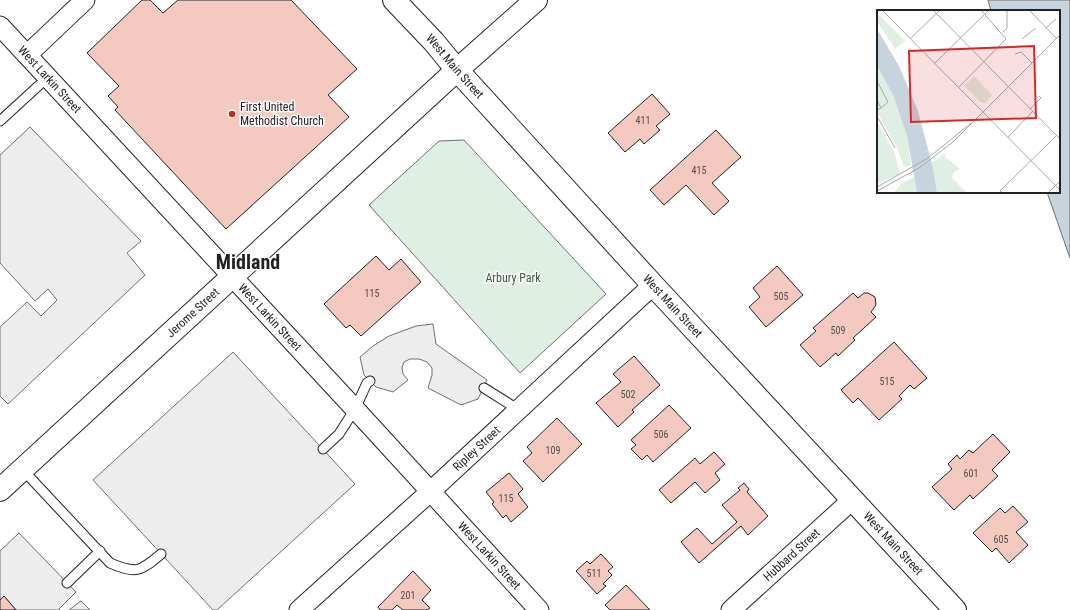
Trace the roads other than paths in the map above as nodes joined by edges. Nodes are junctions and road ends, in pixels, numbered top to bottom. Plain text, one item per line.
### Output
1 (85, 0) edge
2 (394, 0) edge
3 (536, 0) edge
4 (0, 26) edge
5 (27, 55) junction
6 (457, 70) junction
7 (48, 77) junction
8 (0, 121) edge
9 (233, 276) junction
10 (653, 285) junction
11 (370, 381) dead end
12 (484, 388) dead end
13 (355, 409) junction
14 (519, 410) junction
15 (323, 449) dead end
16 (23, 470) junction
17 (0, 490) edge
18 (430, 492) junction
19 (852, 500) junction
20 (100, 551) junction
21 (161, 554) dead end
22 (67, 583) dead end
23 (299, 610) edge
24 (540, 610) edge
25 (731, 610) edge
26 (955, 610) edge

1 - 5 street
2 - 6 main road, West Main Street
3 - 6 main road, Jerome Street
4 - 5 street, West Larkin Street
5 - 7 street, West Larkin Street
6 - 9 main road, Jerome Street
6 - 10 main road, West Main Street
7 - 8 lane
7 - 9 street, West Larkin Street
9 - 13 street, West Larkin Street
9 - 16 main road, Jerome Street
10 - 14 street, Ripley Street
10 - 19 main road, West Main Street
11 - 13 lane
12 - 14 lane
13 - 15 lane
13 - 18 street, West Larkin Street
14 - 18 street, Ripley Street
16 - 17 main road, Jerome Street
16 - 20 lane
18 - 23 street, Ripley Street
18 - 24 street, West Larkin Street
19 - 25 street, Hubbard Street
19 - 26 main road, West Main Street
20 - 21 lane
20 - 22 lane

